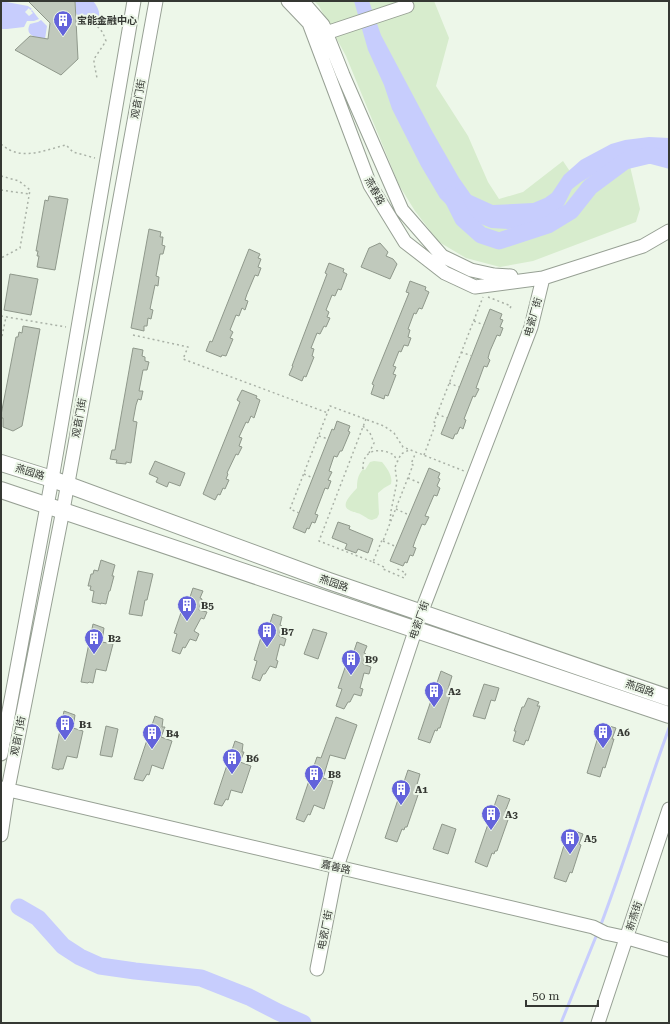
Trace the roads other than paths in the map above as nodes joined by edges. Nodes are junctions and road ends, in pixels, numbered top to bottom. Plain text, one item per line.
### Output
1 (134, 1) edge
2 (156, 1) edge
3 (288, 1) edge
4 (302, 1) edge
5 (407, 6) dead end
6 (326, 33) junction
7 (669, 231) edge
8 (543, 278) junction
9 (1, 463) edge
10 (60, 482) junction
11 (1, 490) edge
12 (48, 505) junction
13 (63, 510) junction
14 (421, 613) junction
15 (416, 630) junction
16 (660, 701) edge
17 (669, 715) edge
18 (1, 754) edge
19 (4, 789) edge
20 (669, 809) edge
21 (1, 835) edge
22 (337, 867) junction
23 (628, 938) junction
24 (669, 950) edge
25 (317, 969) dead end
26 (598, 1023) edge

1 - 10 street, 观音门街
2 - 10 street, 观音门街
3 - 8 street, 燕春路
4 - 6 street, 燕春路
5 - 6 street
6 - 8 street, 燕春路
7 - 8 street, 燕春路
8 - 14 street, 电瓷厂街
9 - 10 main road, 燕园路
10 - 12 street, 观音门街
10 - 13 street, 观音门街
10 - 14 main road, 燕园路
11 - 12 main road, 燕园路
12 - 13 main road, 燕园路
12 - 18 street, 观音门街
13 - 15 main road, 燕园路
13 - 19 street, 观音门街
14 - 15 street, 电瓷厂街
14 - 16 main road, 燕园路
15 - 16 main road, 燕园路
15 - 22 street, 电瓷厂街
16 - 17 main road, 燕园路
19 - 21 street, 观音门街
19 - 22 street, 嘉善路
20 - 23 street, 新燕街
22 - 23 street, 嘉善路
22 - 25 street, 电瓷厂街
23 - 24 street, 嘉善路
23 - 26 street, 新燕街

